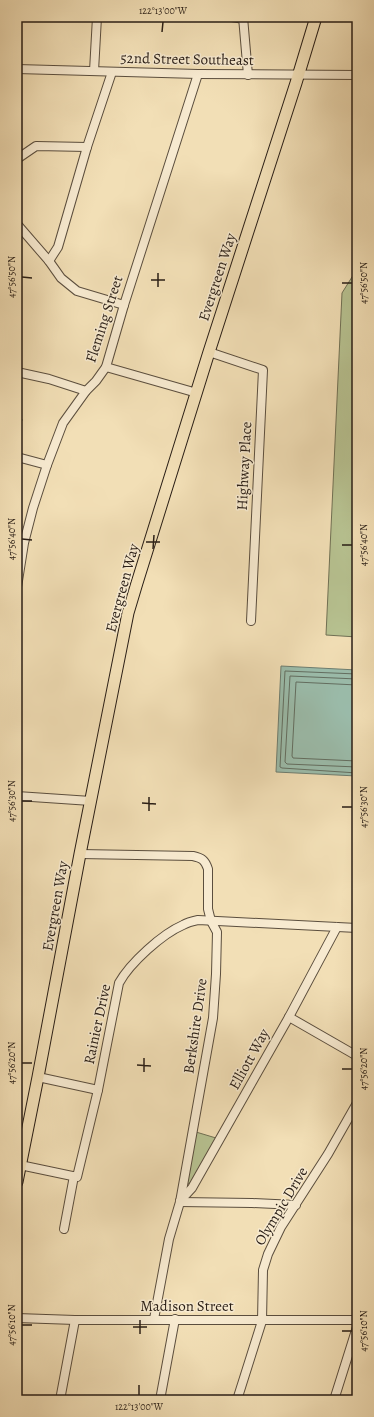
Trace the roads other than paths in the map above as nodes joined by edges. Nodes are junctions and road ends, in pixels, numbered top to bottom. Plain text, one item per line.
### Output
1 (97, 17) edge
2 (232, 17) edge
3 (316, 17) edge
4 (244, 18) edge
5 (17, 69) edge
6 (94, 71) junction
7 (112, 72) junction
8 (198, 74) junction
9 (248, 75) junction
10 (298, 75) junction
11 (357, 75) edge
12 (87, 148) junction
13 (17, 158) edge
14 (17, 224) edge
15 (49, 261) junction
16 (124, 304) junction
17 (209, 352) junction
18 (106, 367) junction
19 (17, 372) edge
20 (86, 392) junction
21 (197, 393) junction
22 (17, 457) edge
23 (47, 465) junction
24 (17, 587) edge
25 (251, 621) dead end
26 (17, 796) edge
27 (92, 801) junction
28 (80, 854) junction
29 (211, 921) junction
30 (337, 928) junction
31 (357, 928) edge
32 (289, 1017) junction
33 (357, 1056) edge
34 (38, 1077) junction
35 (98, 1090) junction
36 (357, 1103) edge
37 (20, 1165) junction
38 (74, 1176) junction
39 (17, 1182) edge
40 (180, 1202) junction
41 (296, 1205) junction
42 (64, 1229) dead end
43 (17, 1318) edge
44 (154, 1319) junction
45 (74, 1320) junction
46 (175, 1320) junction
47 (262, 1320) junction
48 (357, 1320) edge
49 (357, 1327) edge
50 (60, 1400) edge
51 (160, 1400) edge
52 (237, 1400) edge
53 (334, 1400) edge

1 - 6 street
2 - 4 street
3 - 10 main road, Evergreen Way
4 - 9 street
5 - 6 street, 52nd Street Southeast
6 - 7 street, 52nd Street Southeast
7 - 8 street, 52nd Street Southeast
7 - 12 street
8 - 9 street, 52nd Street Southeast
8 - 16 street, Fleming Street
9 - 10 street, 52nd Street Southeast
10 - 11 street, 52nd Street Southeast
10 - 17 main road, Evergreen Way
12 - 13 street
12 - 15 street
14 - 15 street
15 - 16 street
16 - 18 street, Fleming Street
17 - 21 main road, Evergreen Way
17 - 25 street, Highway Place
18 - 20 street, Fleming Street
18 - 21 street
19 - 20 street
20 - 23 street, Fleming Street
21 - 27 main road, Evergreen Way
22 - 23 street
23 - 24 street, Fleming Street
26 - 27 street
27 - 28 main road, Evergreen Way
28 - 29 street, Berkshire Drive
28 - 34 main road, Evergreen Way
29 - 30 street, Rainier Drive
29 - 35 street, Rainier Drive
29 - 40 street, Berkshire Drive
30 - 31 street, Rainier Drive
30 - 32 street, Elliott Way
32 - 33 street
32 - 40 street, Elliott Way
34 - 35 street
34 - 37 main road, Evergreen Way
35 - 38 street, Rainier Drive
36 - 41 street, Olympic Drive
37 - 38 street
37 - 39 main road, Evergreen Way
38 - 42 street
40 - 41 street
40 - 44 street, Berkshire Drive
41 - 47 street, Olympic Drive
43 - 45 street, Madison Street
44 - 45 street, Madison Street
44 - 46 street, Madison Street
45 - 50 street
46 - 47 street, Madison Street
46 - 51 street
47 - 48 street, Madison Street
47 - 52 street, Olympic Drive
49 - 53 street

